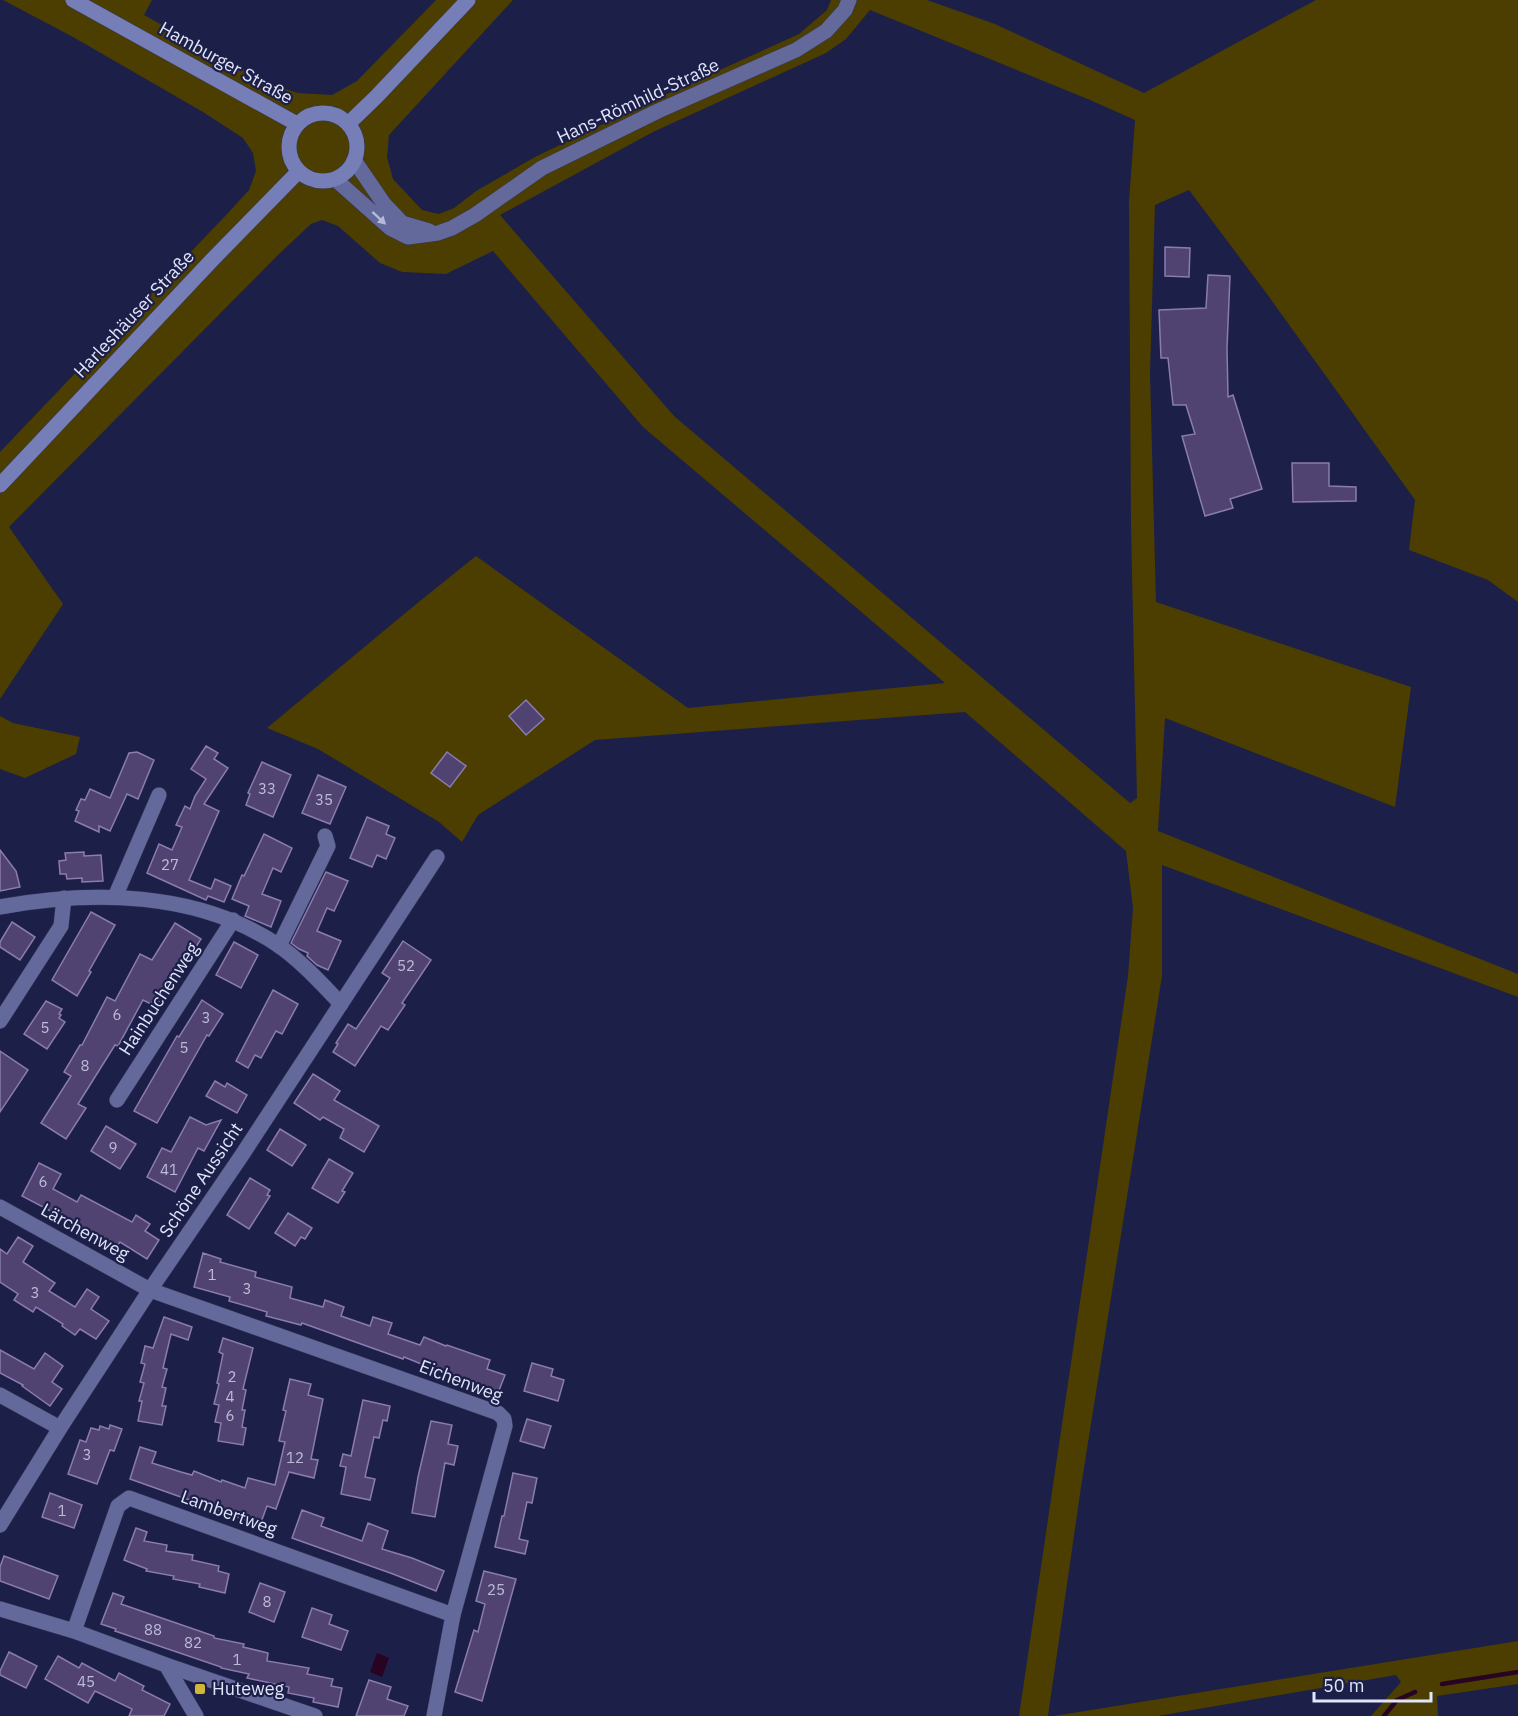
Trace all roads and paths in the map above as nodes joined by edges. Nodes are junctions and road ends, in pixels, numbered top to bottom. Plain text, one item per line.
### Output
1 (73, 0) edge
2 (468, 0) edge
3 (849, 0) edge
4 (297, 124) junction
5 (348, 124) junction
6 (354, 160) junction
7 (298, 172) junction
8 (336, 179) junction
9 (438, 233) junction
10 (0, 485) edge
11 (159, 795) dead end
12 (325, 836) dead end
13 (437, 857) dead end
14 (115, 897) junction
15 (64, 898) junction
16 (0, 907) edge
17 (233, 920) junction
18 (279, 945) junction
19 (341, 1004) junction
20 (0, 1021) edge
21 (117, 1100) dead end
22 (0, 1207) edge
23 (150, 1290) junction
24 (0, 1395) edge
25 (60, 1428) junction
26 (0, 1525) edge
27 (0, 1609) edge
28 (453, 1615) junction
29 (74, 1632) junction
30 (166, 1665) junction
31 (196, 1716) edge
32 (315, 1716) edge
33 (434, 1716) edge

1 - 4 main road, Hamburger Straße
2 - 5 main road
3 - 9 street, Hans-Römhild-Straße
4 - 5 main road
4 - 7 main road
5 - 6 main road
6 - 8 main road
6 - 9 street
7 - 8 main road
7 - 10 main road, Harleshäuser Straße
8 -> 9 street, Hans-Römhild-Straße
11 - 14 street
12 - 18 street
13 - 19 street, Schöne Aussicht
14 - 15 street
14 - 17 street
15 - 16 street
15 - 20 street
17 - 18 street
17 - 21 street, Hainbuchenweg
18 - 19 street
19 - 23 street, Schöne Aussicht
22 - 23 street, Lärchenweg
23 - 25 street, Schöne Aussicht
23 - 28 street, Eichenweg
24 - 25 street
25 - 26 street, Schöne Aussicht
27 - 29 street
28 - 29 street, Lambertweg
28 - 33 street, Eichenweg
29 - 30 street
30 - 31 street
30 - 32 street

